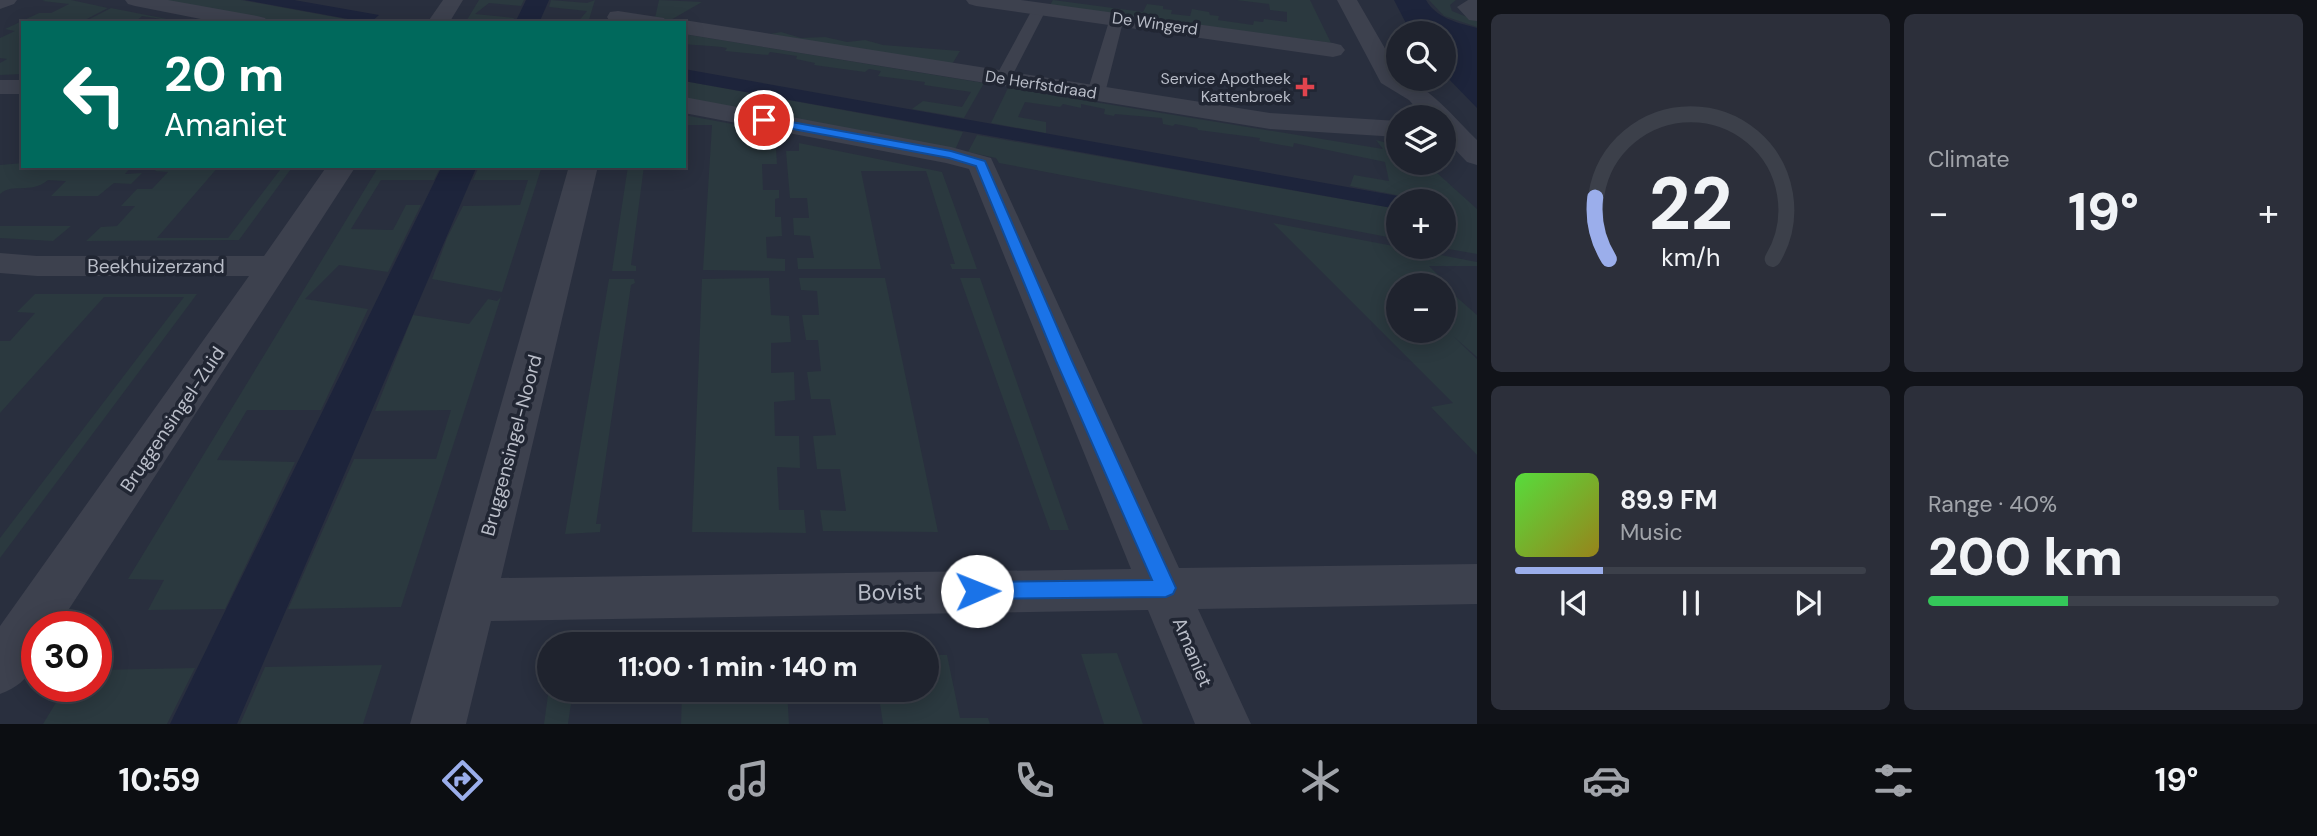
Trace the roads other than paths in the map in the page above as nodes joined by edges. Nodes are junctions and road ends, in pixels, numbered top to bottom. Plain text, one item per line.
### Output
1 (7, 0) edge
2 (135, 0) edge
3 (453, 0) edge
4 (976, 0) edge
5 (1347, 0) edge
6 (0, 3) edge
7 (1477, 4) edge
8 (1040, 8) junction
9 (619, 13) edge
10 (1477, 15) edge
11 (1117, 18) junction
12 (246, 21) edge
13 (439, 21) edge
14 (649, 21) edge
15 (686, 27) edge
16 (1334, 50) dead end
17 (1386, 71) edge
18 (1003, 78) junction
19 (0, 87) edge
20 (21, 87) edge
21 (1389, 91) edge
22 (1411, 91) edge
23 (1096, 93) junction
24 (1400, 105) edge
25 (1425, 105) edge
26 (686, 106) edge
27 (1386, 128) edge
28 (1456, 141) edge
29 (1456, 149) edge
30 (1477, 156) edge
31 (341, 168) edge
32 (583, 168) edge
33 (1477, 180) edge
34 (0, 262) edge
35 (37, 266) junction
36 (276, 266) junction
37 (0, 270) edge
38 (1477, 584) edge
39 (1166, 588) junction
40 (470, 600) junction
41 (8, 647) edge
42 (438, 724) edge
43 (1223, 724) edge

1 - 6 street
2 - 12 street
3 - 13 street
4 - 8 street, De Wingerd
5 - 17 street
7 - 10 street
8 - 11 street, De Wingerd
8 - 18 lane
9 - 14 street
11 - 16 street, De Wingerd
11 - 23 lane
15 - 18 street, De Herfstdraad
18 - 23 street, De Herfstdraad
19 - 20 street
21 - 24 street
22 - 25 street
23 - 27 street, De Herfstdraad
26 - 39 street, Amaniet
28 - 30 street
29 - 33 street
31 - 36 street, Bruggensingel-Zuid
32 - 40 street, Bruggensingel-Noord
34 - 35 street, Beekhuizerzand
35 - 36 street, Beekhuizerzand
35 - 37 street, Beekhuizerzand
36 - 41 street, Bruggensingel-Zuid
38 - 39 street, Bovist
39 - 40 street, Bovist
39 - 43 street, Amaniet
40 - 42 street, Bruggensingel-Noord

